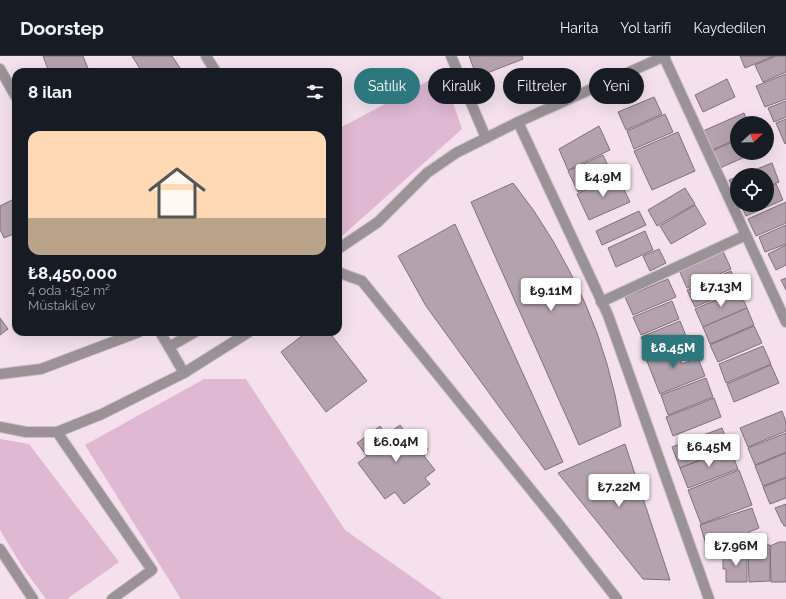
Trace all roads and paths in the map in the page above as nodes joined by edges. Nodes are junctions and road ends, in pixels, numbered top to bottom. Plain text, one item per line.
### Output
1 (206, 56) edge
2 (451, 56) edge
3 (665, 56) edge
4 (214, 68) edge
5 (0, 69) edge
6 (12, 90) edge
7 (518, 122) junction
8 (486, 138) junction
9 (746, 235) junction
10 (342, 246) edge
11 (342, 274) edge
12 (601, 302) junction
13 (786, 322) edge
14 (128, 336) edge
15 (162, 336) edge
16 (188, 336) edge
17 (243, 336) edge
18 (169, 347) junction
19 (184, 373) junction
20 (0, 374) edge
21 (0, 427) edge
22 (57, 432) junction
23 (0, 549) edge
24 (33, 599) edge
25 (112, 599) edge
26 (617, 599) edge
27 (709, 599) edge

1 - 4 street
2 - 8 street
3 - 7 street
3 - 9 street
5 - 6 street
7 - 8 street
7 - 12 street
8 - 10 street
9 - 12 street
9 - 13 street
11 - 26 street
12 - 27 street
14 - 20 street
15 - 18 street
16 - 18 street
17 - 19 street
18 - 19 street
19 - 22 street
21 - 22 street
22 - 25 street
23 - 24 street

